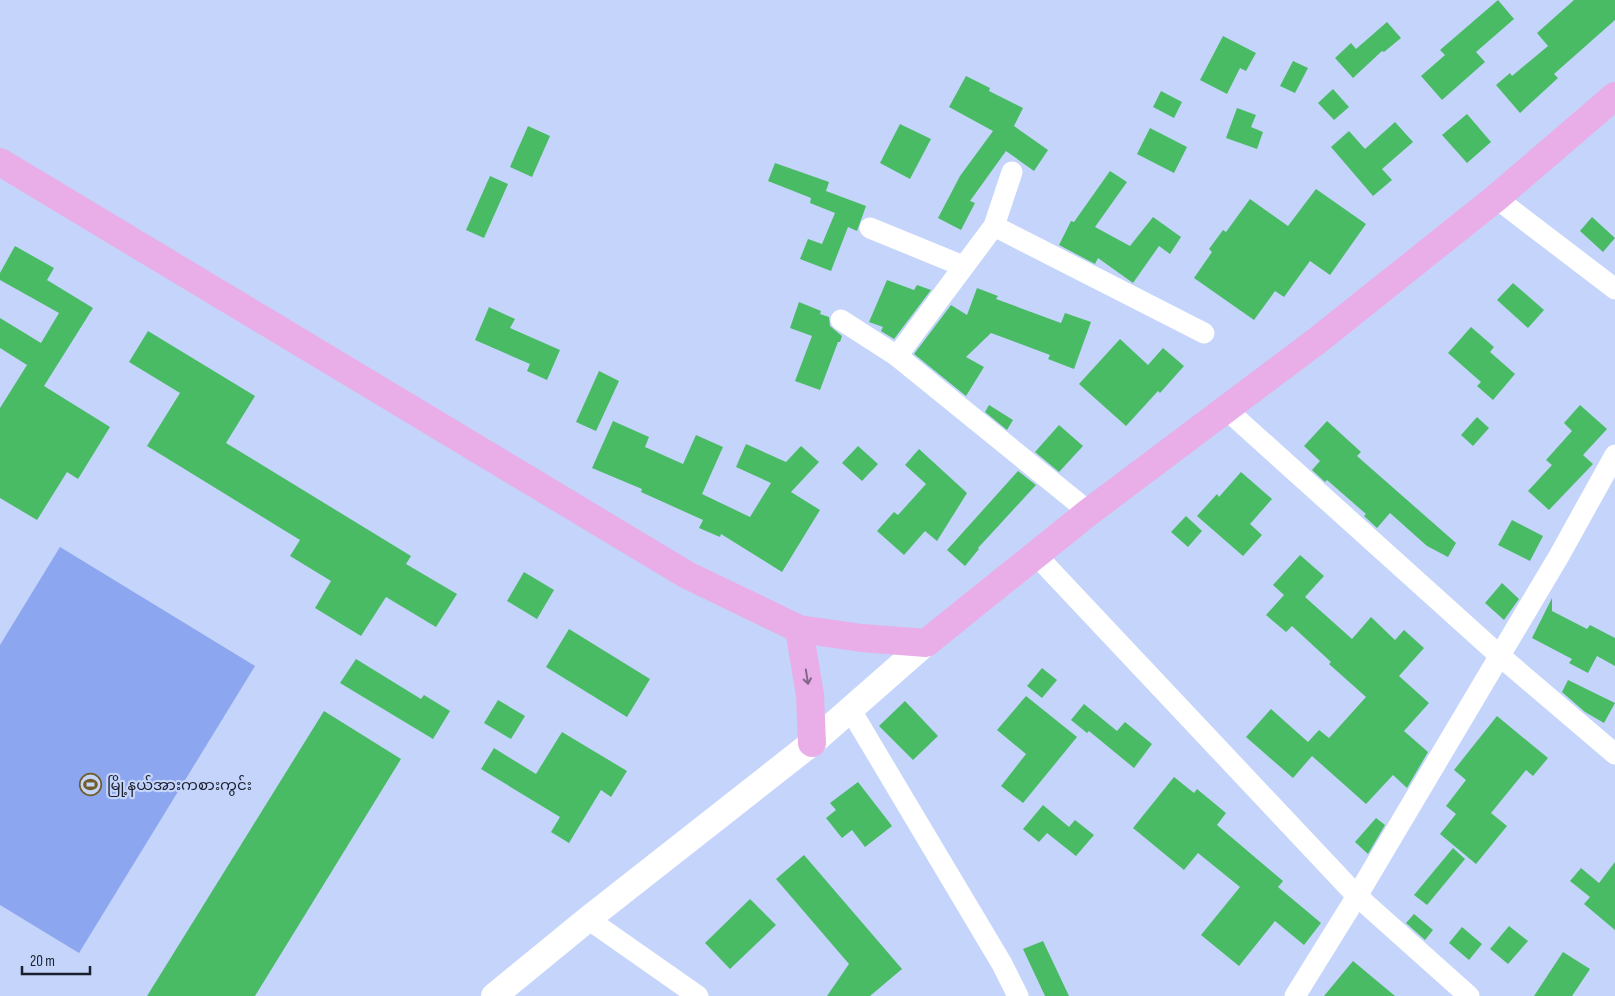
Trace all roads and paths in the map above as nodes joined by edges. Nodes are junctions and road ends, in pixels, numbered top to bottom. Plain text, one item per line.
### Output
1 (1615, 96) edge
2 (0, 162) edge
3 (1012, 172) dead end
4 (1496, 198) junction
5 (994, 226) junction
6 (870, 228) dead end
7 (963, 266) junction
8 (1615, 289) edge
9 (841, 320) dead end
10 (1204, 333) dead end
11 (897, 356) junction
12 (1227, 410) junction
13 (1615, 455) edge
14 (1089, 512) junction
15 (1035, 554) junction
16 (799, 629) junction
17 (926, 643) junction
18 (1500, 656) junction
19 (850, 709) junction
20 (812, 743) junction
21 (1615, 754) edge
22 (1357, 896) junction
23 (588, 919) junction
24 (494, 996) edge
25 (698, 996) edge
26 (1018, 996) edge
27 (1295, 996) edge
28 (1469, 996) edge

1 - 4 main road
2 - 16 main road
3 - 5 street
4 - 8 street
4 - 12 main road
5 - 7 street
5 - 10 street
6 - 7 street
7 - 11 street
9 - 11 street
11 - 14 street
12 - 14 main road
12 - 18 street
13 - 18 street
14 - 15 main road
15 - 17 main road
15 - 22 street
16 - 17 main road
16 -> 20 main road
17 - 19 street
18 - 21 street
18 - 22 street
19 - 20 street
19 - 26 street
20 - 23 street
22 - 27 street
22 - 28 street
23 - 24 street
23 - 25 street

